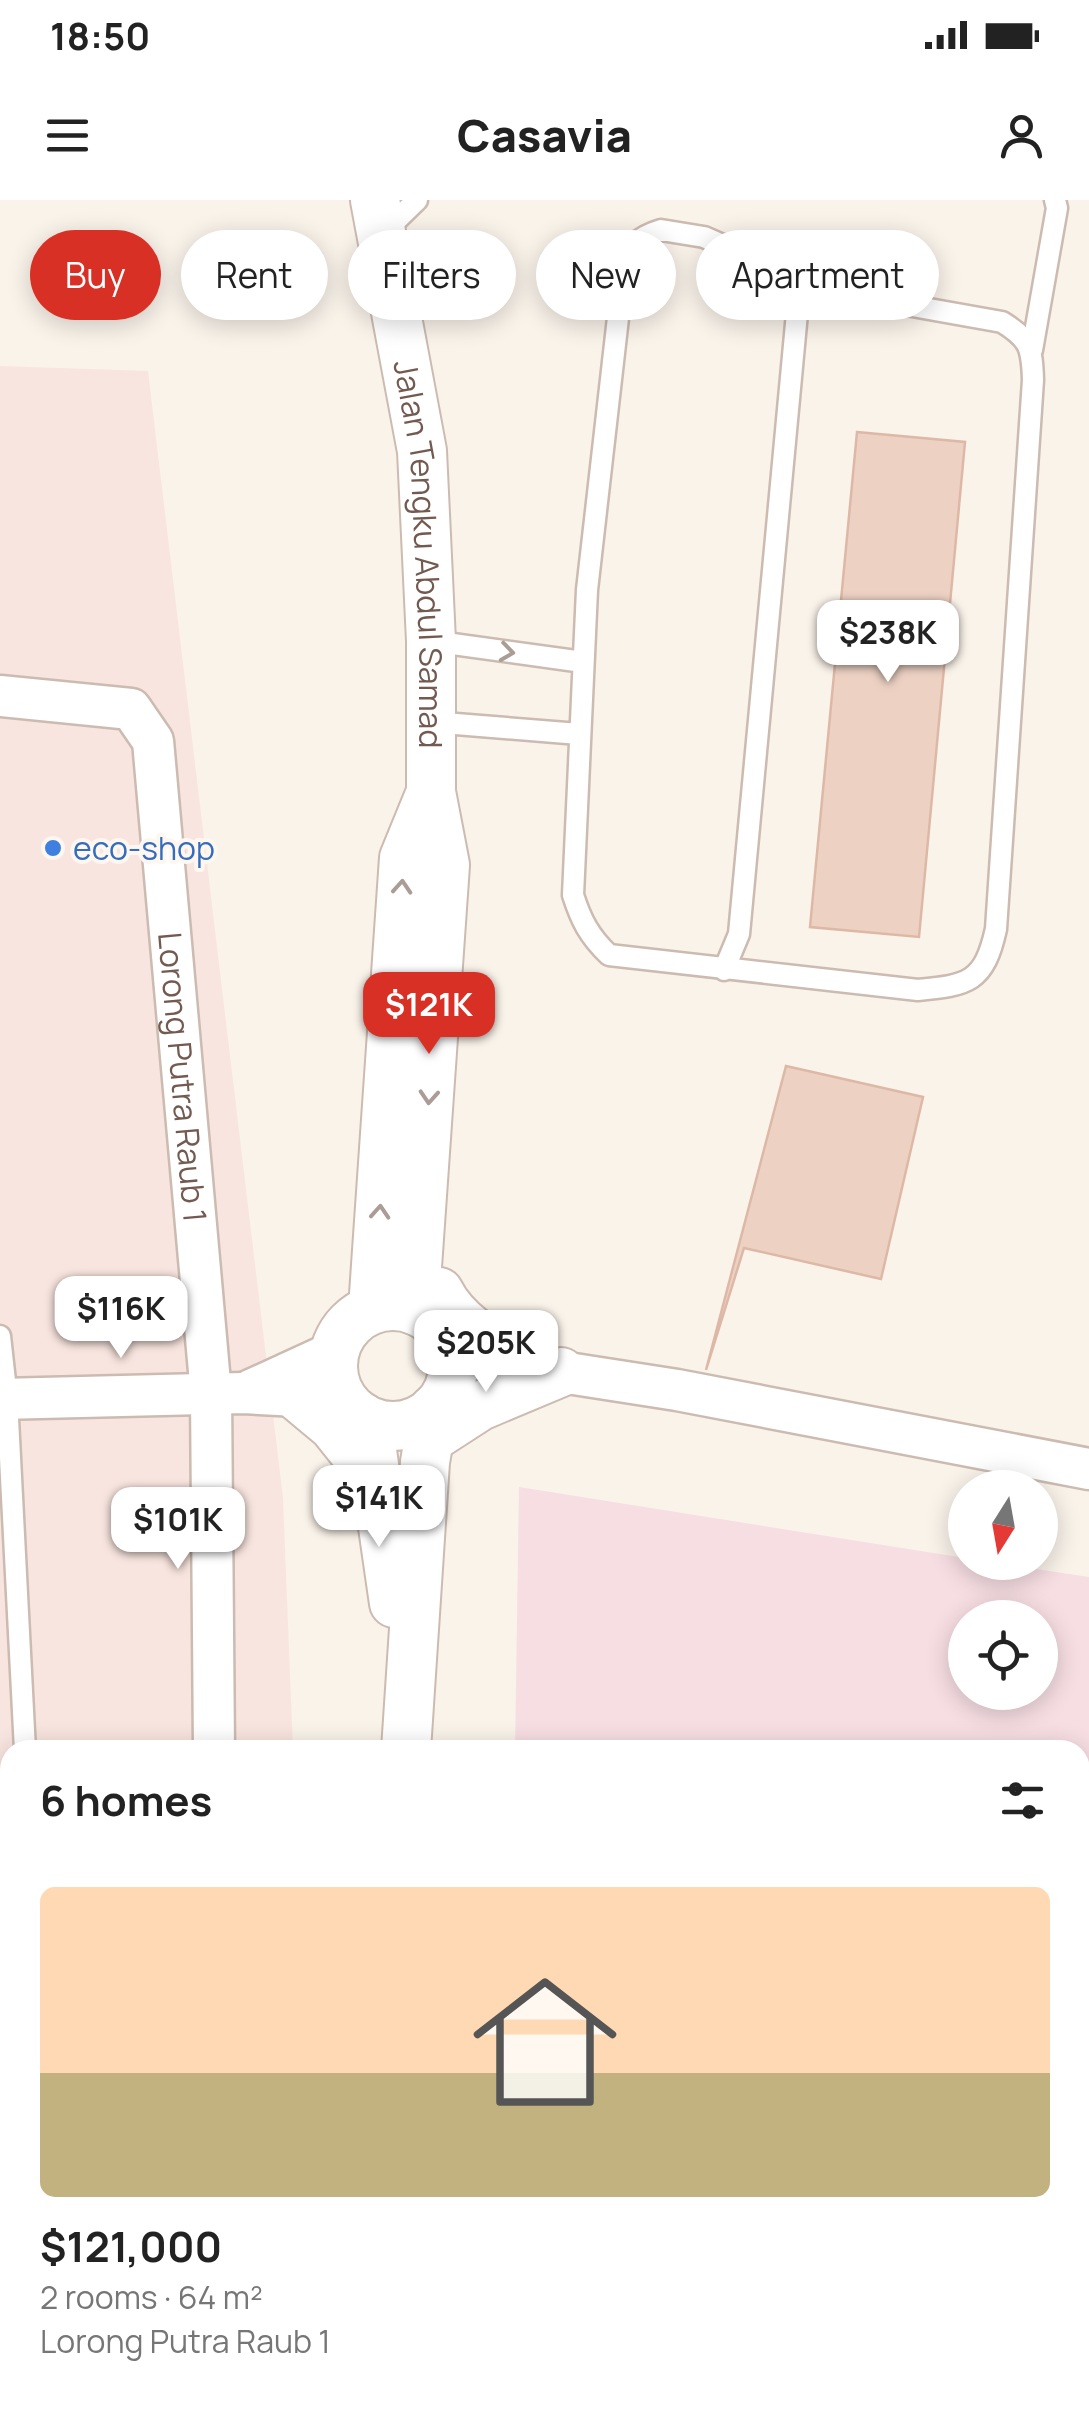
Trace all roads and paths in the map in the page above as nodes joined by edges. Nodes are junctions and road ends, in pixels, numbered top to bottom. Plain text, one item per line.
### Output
1 (417, 200) edge
2 (1055, 200) edge
3 (378, 217) edge
4 (696, 236) edge
5 (939, 311) edge
6 (796, 320) edge
7 (1032, 350) junction
8 (430, 642) junction
9 (583, 662) junction
10 (0, 696) edge
11 (431, 722) junction
12 (578, 734) junction
13 (431, 792) junction
14 (724, 970) junction
15 (419, 1242) junction
16 (393, 1309) junction
17 (0, 1336) edge
18 (334, 1352) junction
19 (546, 1369) junction
20 (227, 1393) junction
21 (442, 1395) junction
22 (298, 1396) junction
23 (4, 1399) edge
24 (355, 1412) junction
25 (1089, 1469) edge
26 (377, 1480) junction
27 (406, 1701) junction
28 (24, 1740) edge
29 (214, 1740) edge
30 (406, 1740) edge

1 - 3 lane
2 - 7 lane
3 - 8 street, Jalan Tengku Abdul Samad
4 - 9 lane
5 - 7 lane
6 - 14 lane
7 - 14 lane
8 -> 9 lane
8 - 11 street, Jalan Tengku Abdul Samad
9 - 12 lane
10 - 20 street, Lorong Putra Raub 1
11 - 12 lane
11 - 13 street, Jalan Tengku Abdul Samad
12 - 14 lane
13 -> 15 street
16 -> 13 street
15 - 16 street
15 - 19 street
16 - 18 street
16 - 21 street
17 - 23 lane
18 - 20 street
18 - 24 street
19 - 21 street
19 - 21 street
19 - 25 street
20 - 22 street
20 - 23 street
20 - 29 street, Lorong Putra Raub 1
21 - 24 street
21 - 27 street
22 - 24 street
22 - 26 street
23 - 28 lane
24 - 26 street
26 - 27 street
27 - 30 street

